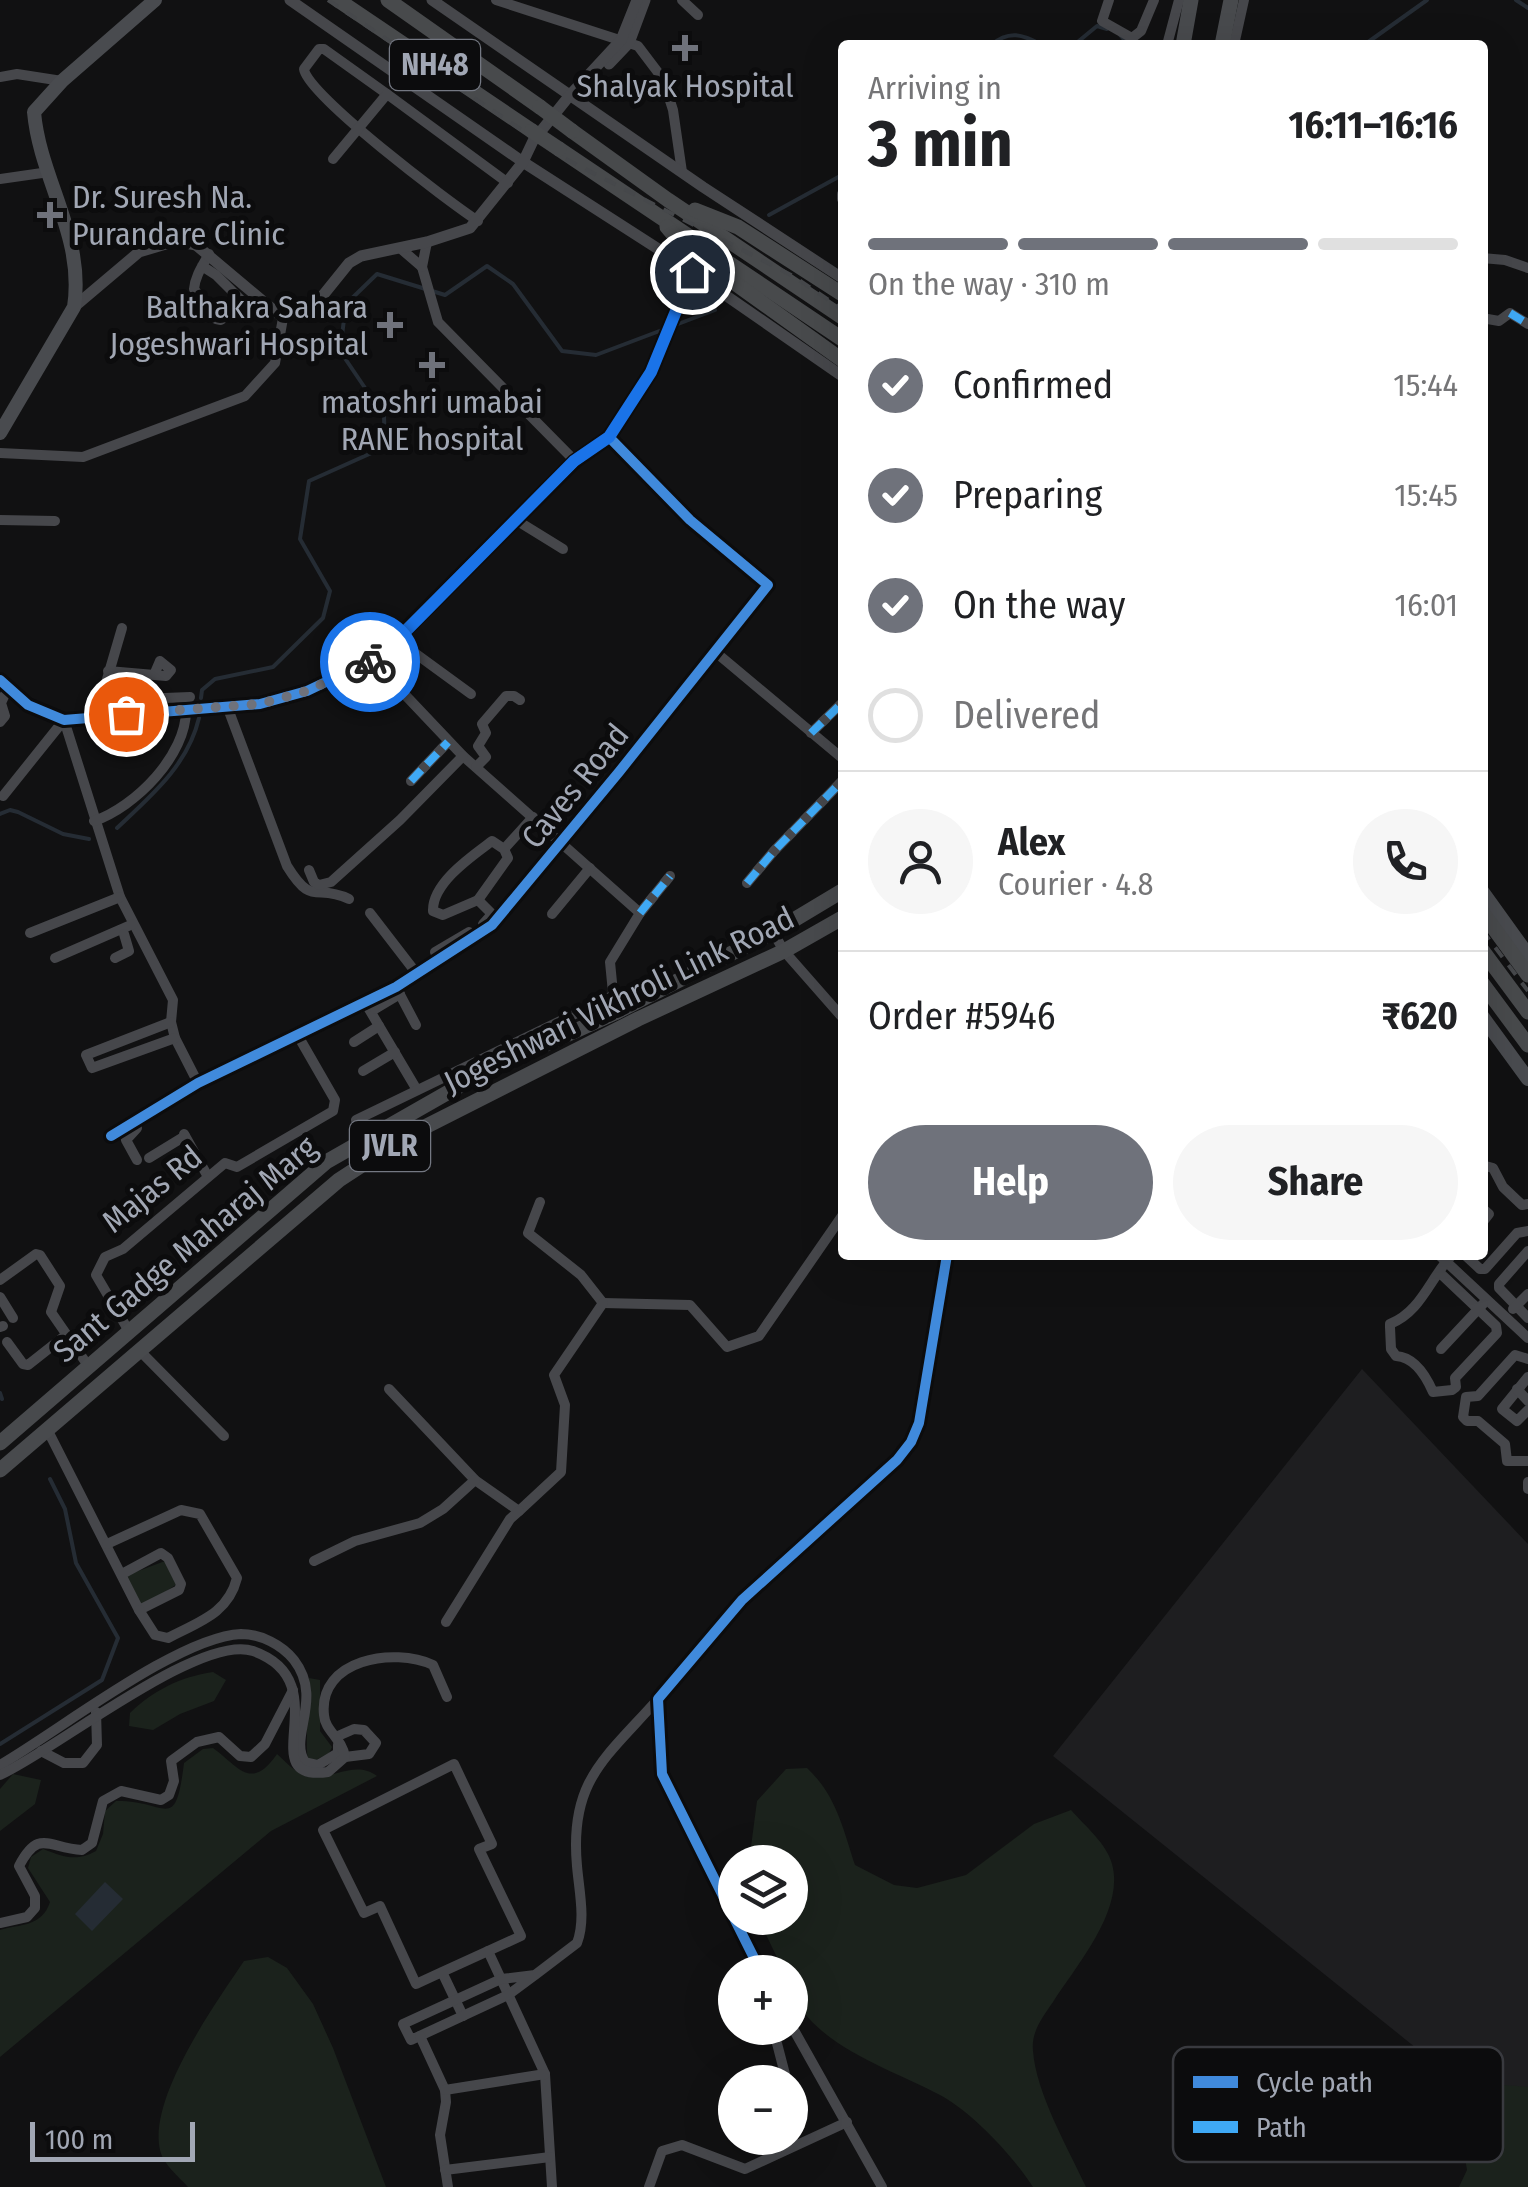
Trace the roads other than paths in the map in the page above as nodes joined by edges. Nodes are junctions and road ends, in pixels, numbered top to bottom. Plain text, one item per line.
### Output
1 (156, 0) edge
2 (290, 0) edge
3 (338, 0) edge
4 (388, 0) edge
5 (432, 0) edge
6 (496, 0) edge
7 (637, 0) edge
8 (645, 0) edge
9 (682, 0) edge
10 (1109, 0) edge
11 (1154, 0) edge
12 (1179, 0) edge
13 (1191, 0) edge
14 (1231, 0) edge
15 (1244, 0) edge
16 (534, 5) edge
17 (698, 15) dead end
18 (1168, 40) edge
19 (1183, 40) edge
20 (1223, 40) edge
21 (1235, 40) edge
22 (625, 41) junction
23 (0, 77) edge
24 (62, 81) junction
25 (387, 94) junction
26 (572, 97) junction
27 (359, 128) junction
28 (527, 158) junction
29 (334, 159) dead end
30 (48, 172) junction
31 (682, 172) junction
32 (0, 179) edge
33 (508, 184) junction
34 (668, 200) junction
35 (658, 215) junction
36 (478, 222) junction
37 (426, 242) junction
38 (400, 248) junction
39 (1488, 258) edge
40 (205, 260) junction
41 (422, 267) junction
42 (1528, 268) edge
43 (692, 272) junction
44 (838, 275) edge
45 (838, 291) edge
46 (248, 297) junction
47 (74, 307) junction
48 (838, 314) edge
49 (284, 318) junction
50 (1488, 319) edge
51 (1528, 324) edge
52 (838, 336) edge
53 (838, 357) edge
54 (838, 373) edge
55 (0, 433) edge
56 (609, 437) junction
57 (0, 453) edge
58 (574, 461) junction
59 (0, 520) edge
60 (516, 520) junction
61 (55, 521) dead end
62 (564, 548) dead end
63 (122, 628) dead end
64 (397, 640) junction
65 (713, 650) junction
66 (372, 660) junction
67 (108, 671) junction
68 (154, 675) dead end
69 (4, 684) edge
70 (471, 694) dead end
71 (114, 700) dead end
72 (520, 700) dead end
73 (188, 703) junction
74 (156, 705) junction
75 (227, 706) junction
76 (838, 708) edge
77 (96, 716) junction
78 (64, 720) junction
79 (0, 722) edge
80 (812, 734) junction
81 (448, 742) junction
82 (838, 755) edge
83 (463, 756) junction
84 (476, 767) junction
85 (411, 781) dead end
86 (838, 785) edge
87 (3, 796) dead end
88 (533, 817) junction
89 (94, 821) junction
90 (561, 843) junction
91 (504, 849) junction
92 (590, 868) junction
93 (309, 870) dead end
94 (670, 876) dead end
95 (748, 883) dead end
96 (838, 893) edge
97 (120, 897) junction
98 (348, 899) dead end
99 (478, 900) junction
100 (1488, 900) edge
101 (370, 912) dead end
102 (640, 913) junction
103 (552, 914) dead end
104 (838, 920) edge
105 (1488, 920) edge
106 (130, 929) junction
107 (772, 932) junction
108 (30, 933) dead end
109 (784, 951) junction
110 (435, 952) dead end
111 (1528, 955) edge
112 (114, 958) dead end
113 (1488, 958) edge
114 (59, 959) dead end
115 (417, 974) junction
116 (1528, 976) edge
117 (1488, 990) edge
118 (398, 991) junction
119 (614, 995) junction
120 (372, 1004) junction
121 (838, 1006) edge
122 (1528, 1012) edge
123 (616, 1013) junction
124 (171, 1022) junction
125 (335, 1022) dead end
126 (1488, 1024) edge
127 (416, 1025) dead end
128 (380, 1026) junction
129 (297, 1034) junction
130 (175, 1038) junction
131 (354, 1042) dead end
132 (1528, 1045) edge
133 (394, 1047) junction
134 (363, 1070) dead end
135 (1528, 1079) edge
136 (198, 1083) junction
137 (417, 1090) junction
138 (356, 1120) dead end
139 (111, 1136) dead end
140 (1488, 1167) edge
141 (207, 1175) junction
142 (540, 1202) dead end
143 (1528, 1204) edge
144 (838, 1222) edge
145 (1528, 1232) edge
146 (1528, 1251) edge
147 (946, 1260) edge
148 (1470, 1260) edge
149 (1444, 1261) edge
150 (0, 1280) edge
151 (1528, 1294) edge
152 (0, 1296) edge
153 (603, 1303) junction
154 (1483, 1304) junction
155 (1516, 1306) junction
156 (13, 1318) dead end
157 (1506, 1318) junction
158 (1528, 1318) edge
159 (130, 1333) junction
160 (66, 1335) junction
161 (1528, 1338) edge
162 (7, 1342) dead end
163 (139, 1350) junction
164 (1441, 1350) dead end
165 (1528, 1360) edge
166 (89, 1367) junction
167 (1528, 1376) edge
168 (389, 1389) dead end
169 (1517, 1389) junction
170 (1528, 1401) edge
171 (1528, 1410) edge
172 (47, 1429) junction
173 (224, 1436) dead end
174 (0, 1443) edge
175 (1528, 1461) edge
176 (0, 1470) edge
177 (475, 1480) junction
178 (519, 1511) junction
179 (107, 1544) junction
180 (314, 1561) dead end
181 (122, 1574) junction
182 (139, 1610) junction
183 (446, 1622) dead end
184 (217, 1640) junction
185 (221, 1653) junction
186 (288, 1654) junction
187 (276, 1671) junction
188 (299, 1696) junction
189 (448, 1697) dead end
190 (658, 1700) junction
191 (96, 1711) junction
192 (338, 1736) junction
193 (39, 1748) junction
194 (344, 1757) junction
195 (0, 1764) edge
196 (0, 1775) edge
197 (0, 1923) edge
198 (488, 1951) junction
199 (752, 1955) edge
200 (442, 1972) junction
201 (534, 1975) junction
202 (500, 1978) junction
203 (508, 1995) junction
204 (456, 2000) junction
205 (463, 2016) junction
206 (420, 2036) junction
207 (803, 2045) edge
208 (545, 2074) junction
209 (445, 2090) junction
210 (847, 2122) junction
211 (550, 2157) junction
212 (445, 2170) junction
213 (448, 2187) edge
214 (552, 2187) edge
215 (649, 2187) edge
216 (882, 2187) edge

1 - 24 main road
2 - 28 street
3 - 35 highway, NH48, bridge
4 - 34 highway, NH48, bridge
5 - 26 street
6 - 16 street
7 - 22 street
8 - 22 street
9 - 17 street
10 - 11 street
12 - 18 street
13 - 19 main road
14 - 20 main road
15 - 21 street
16 - 22 street
22 - 26 street
22 - 31 street
23 - 24 street
24 - 30 main road
25 - 27 street
25 - 27 street
25 - 33 street
26 - 28 street
26 - 31 street
27 - 29 street
27 - 36 street
28 - 33 street
28 - 43 street
30 - 32 street
30 - 47 main road
31 - 44 street
33 - 36 street
34 - 45 highway
34 - 48 highway, NH48
35 - 52 highway, NH48
35 - 53 highway
36 - 37 street
37 - 38 street
37 - 41 street
38 - 41 street
38 - 49 street
39 - 42 street
40 - 46 street
40 - 46 street
40 - 47 street
41 - 58 street
43 - 54 street
43 - 56 street
46 - 49 street
47 - 55 main road
49 - 57 street
50 - 51 street
56 - 58 street
56 - 65 street, Caves Road
58 - 60 street
59 - 61 street
60 - 62 street
60 - 64 street
63 - 67 street
64 - 66 street
64 - 70 street
65 - 80 street
65 - 90 street, Caves Road
66 - 75 street
66 - 81 street
67 - 68 street
67 - 77 street
69 - 78 street
69 - 79 street
71 - 74 street
72 - 84 street
73 - 74 street
73 - 75 street
73 - 89 street
74 - 77 street
75 - 98 street
76 - 80 street
77 - 78 street
78 - 87 street
78 - 89 street
80 - 82 street
81 - 83 street
81 - 85 street
83 - 84 street
83 - 93 street
84 - 88 street
86 - 95 street
88 - 90 street
88 - 91 street
89 - 97 street
90 - 92 street
90 - 115 street, Caves Road
91 - 99 street
91 - 99 street
92 - 102 street
92 - 103 street
94 - 102 street
96 - 107 main road, Sant Gadge Maharaj Marg / JVLR
97 - 106 street
97 - 108 street
99 - 110 street
100 - 111 main road
101 - 115 street
102 - 119 street
104 - 109 main road, Jogeshwari Vikhroli Link Road / JVLR
105 - 116 highway
106 - 112 street
106 - 114 street
106 - 124 street
107 - 109 street
107 - 123 main road, Sant Gadge Maharaj Marg / JVLR
109 - 121 street
109 - 163 main road, Jogeshwari Vikhroli Link Road / JVLR
113 - 122 highway
115 - 118 street, Caves Road
117 - 132 highway
118 - 120 street, Caves Road
118 - 127 street
119 - 123 street
119 - 137 street
120 - 129 street, Caves Road
120 - 133 street
123 - 159 main road, Sant Gadge Maharaj Marg / JVLR
124 - 130 street
124 - 130 street
125 - 128 street
126 - 135 main road
128 - 131 street
128 - 133 street
129 - 136 street, Caves Road
129 - 141 street, Majas Rd
130 - 136 street
133 - 134 street
133 - 137 street
136 - 139 street
136 - 141 street
137 - 138 street
140 - 143 street
141 - 159 street, Majas Rd
142 - 153 street
144 - 153 street
145 - 148 street
146 - 155 street
147 - 190 street
149 - 154 street
149 - 154 street
150 - 160 street
151 - 155 street
152 - 156 street
153 - 178 street
154 - 157 street
154 - 164 street
155 - 157 street
155 - 158 street
157 - 161 street
159 - 166 main road, Sant Gadge Maharaj Marg / JVLR
160 - 162 street
160 - 166 street
163 - 172 main road, Jogeshwari Vikhroli Link Road / JVLR
163 - 173 street
165 - 175 street
166 - 174 main road, Sant Gadge Maharaj Marg / JVLR
167 - 169 street
168 - 177 street
169 - 170 street
169 - 171 street
172 - 176 main road, Jogeshwari Vikhroli Link Road / JVLR
172 - 179 street
177 - 178 street
177 - 180 street
178 - 183 street
179 - 181 street
179 - 182 street
181 - 182 street
181 - 182 street
184 - 185 street
184 - 186 street
184 - 191 street
185 - 187 street
185 - 191 street
186 - 187 street
186 - 188 street
187 - 188 street
188 - 192 street
188 - 194 street
188 - 197 street
189 - 192 street
190 - 199 street
190 - 201 street
191 - 193 street
191 - 193 street
192 - 194 street
192 - 194 street
193 - 195 street
193 - 196 street
198 - 200 street
198 - 200 street
198 - 202 street
200 - 204 street
201 - 202 street
201 - 203 street
202 - 203 street
202 - 204 street
203 - 205 street
203 - 208 street
204 - 205 street
204 - 206 street
205 - 206 street
206 - 209 street
207 - 210 street
208 - 209 street
208 - 211 street
209 - 212 street
210 - 215 street
210 - 216 street
211 - 212 street
211 - 214 street
212 - 213 street

